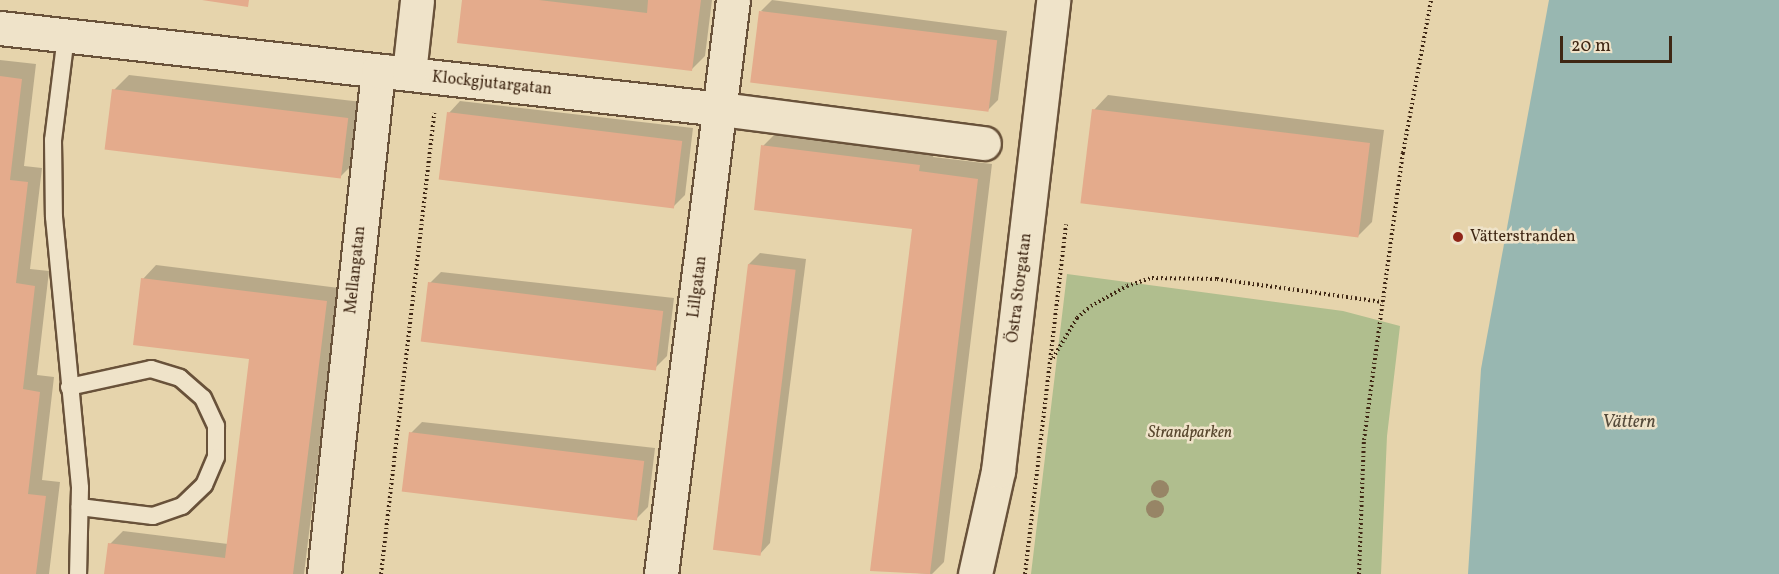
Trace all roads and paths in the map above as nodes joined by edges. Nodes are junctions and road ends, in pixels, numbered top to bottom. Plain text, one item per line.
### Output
1 (417, 0) edge
2 (733, 0) edge
3 (1053, 0) edge
4 (1431, 0) edge
5 (0, 28) edge
6 (66, 36) junction
7 (378, 71) junction
8 (438, 78) junction
9 (721, 109) junction
10 (984, 143) dead end
11 (1382, 302) junction
12 (1051, 362) dead end
13 (69, 387) junction
14 (80, 507) junction
15 (78, 574) edge
16 (324, 574) edge
17 (381, 574) edge
18 (661, 574) edge
19 (975, 574) edge
20 (1359, 574) edge

1 - 7 street
2 - 9 street, Lillgatan
3 - 19 street, Östra Storgatan
4 - 11 path
5 - 6 street, Klockgjutargatan
6 - 7 street, Klockgjutargatan
6 - 13 lane
7 - 8 street, Klockgjutargatan
7 - 16 street, Mellangatan
8 - 9 street, Klockgjutargatan
8 - 17 path
9 - 10 street, Klockgjutargatan
9 - 18 street, Lillgatan
11 - 12 path
11 - 20 path
13 - 14 lane
13 - 14 lane
14 - 15 lane

